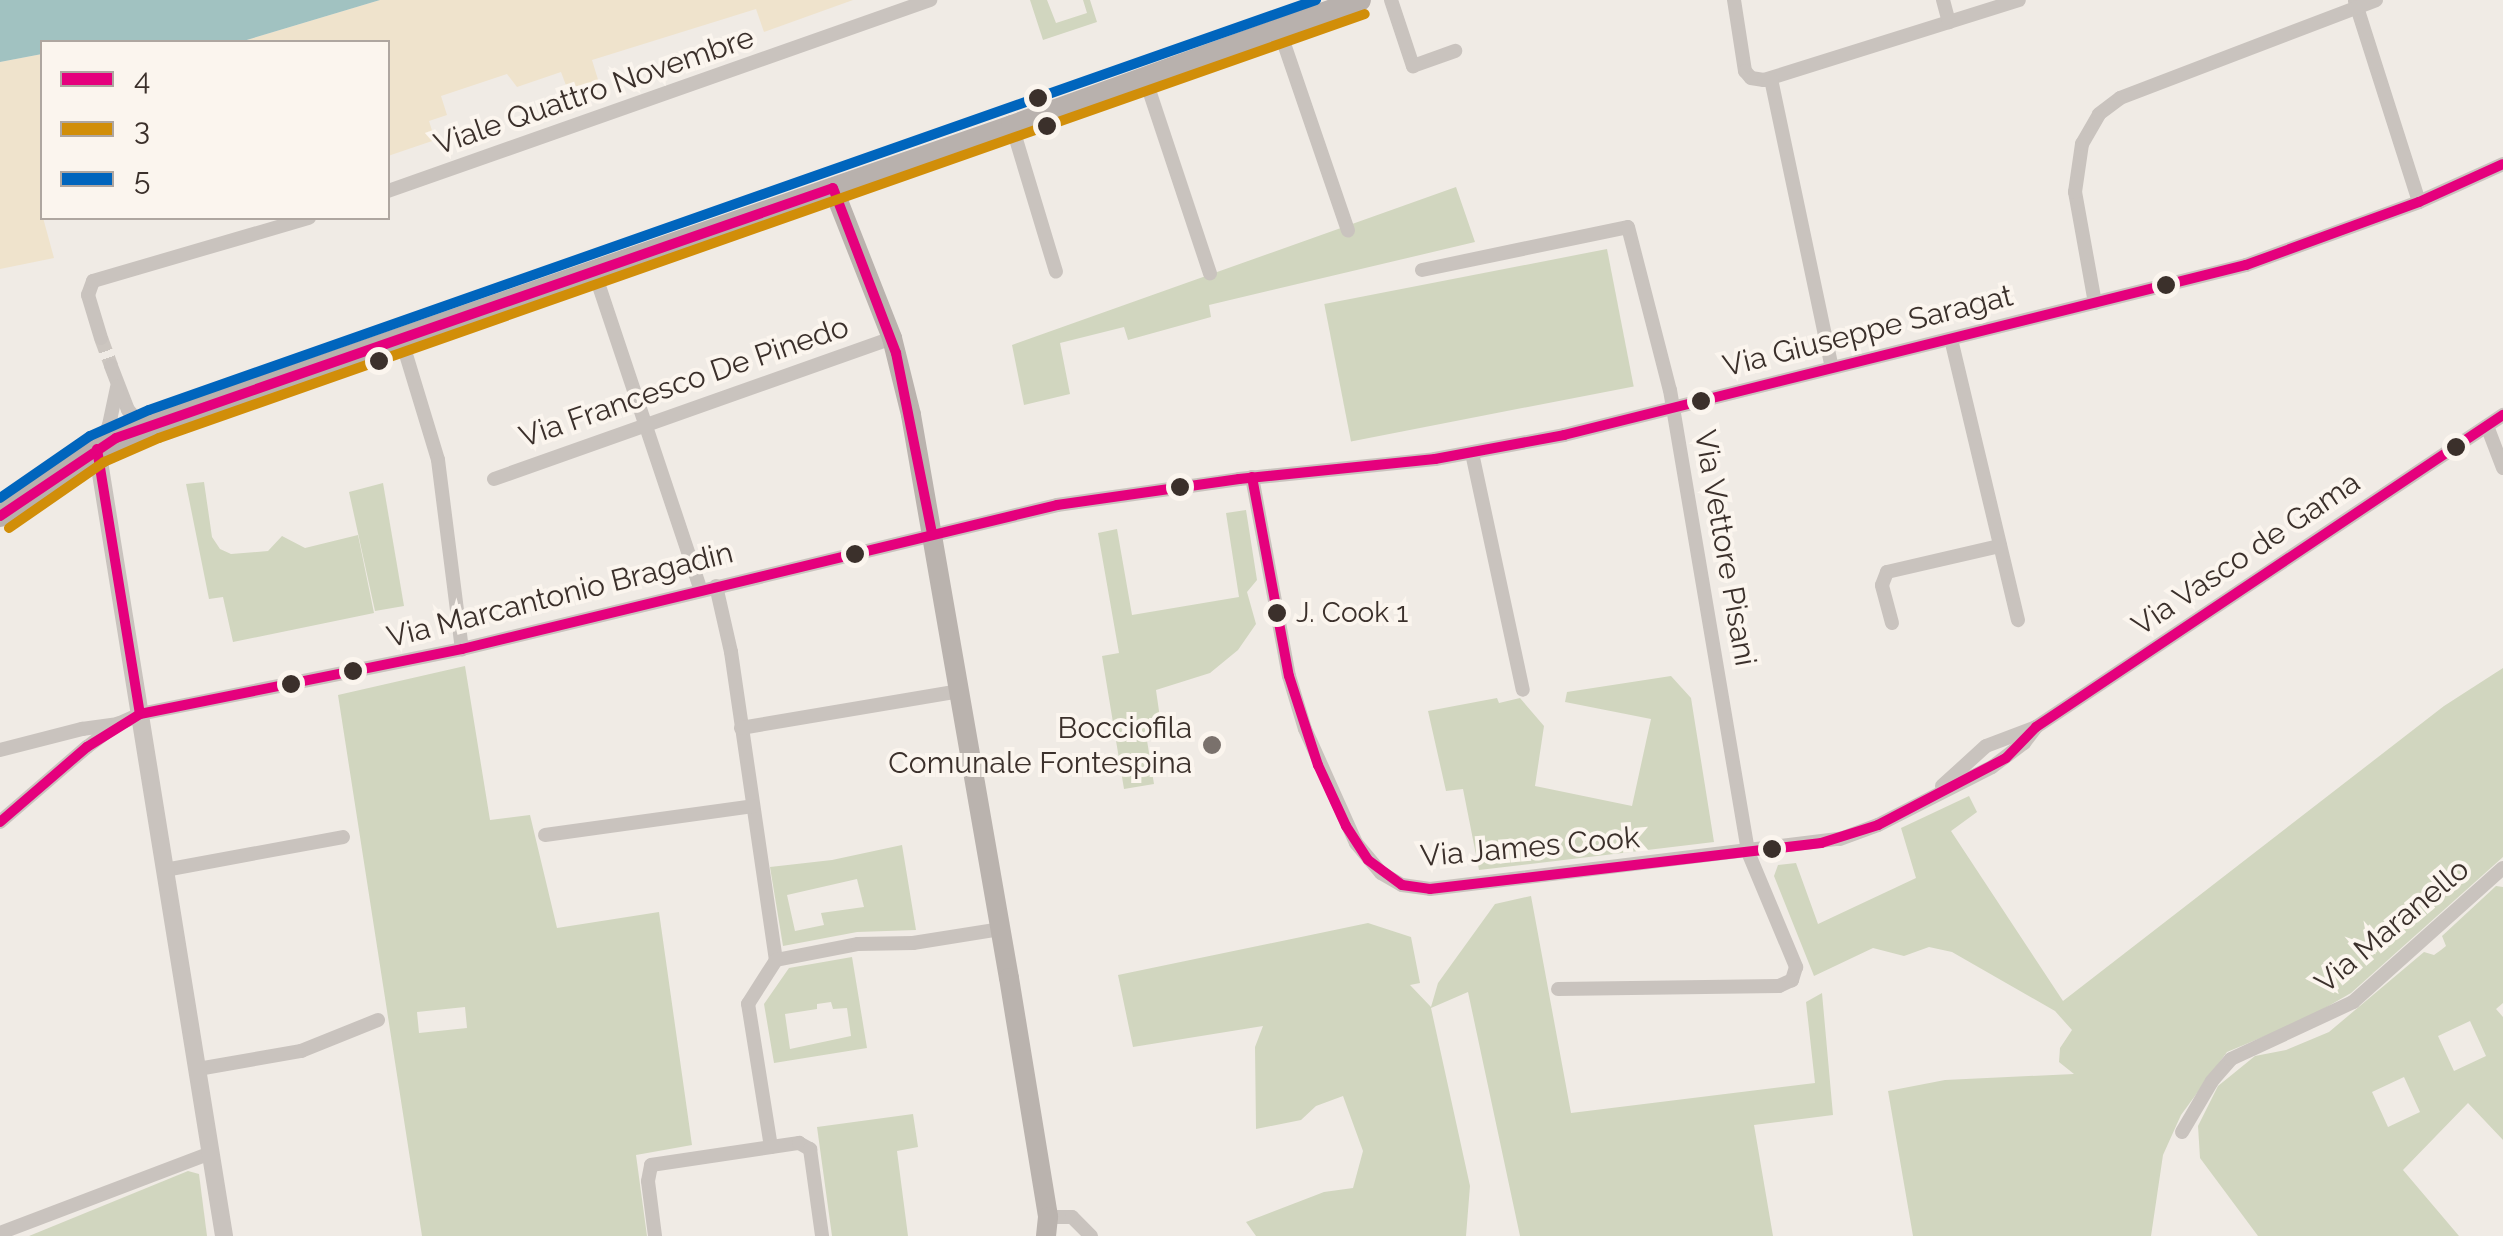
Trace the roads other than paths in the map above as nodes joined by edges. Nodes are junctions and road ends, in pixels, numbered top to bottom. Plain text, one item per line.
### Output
1 (930, 0) edge
2 (1360, 0) edge
3 (1391, 0) edge
4 (1734, 0) edge
5 (1943, 0) edge
6 (2019, 0) edge
7 (2376, 0) edge
8 (2356, 4) edge
9 (1949, 22) junction
10 (1279, 30) junction
11 (1455, 52) dead end
12 (1145, 78) junction
13 (1772, 79) junction
14 (1012, 126) junction
15 (2503, 164) edge
16 (833, 188) junction
17 (390, 190) edge
18 (2419, 202) junction
19 (302, 220) edge
20 (1348, 230) dead end
21 (1422, 270) dead end
22 (594, 271) junction
23 (1056, 272) dead end
24 (1210, 274) dead end
25 (2095, 303) junction
26 (102, 338) tunnel mouth
27 (400, 338) junction
28 (892, 338) junction
29 (1951, 339) junction
30 (111, 366) tunnel mouth
31 (1832, 368) junction
32 (117, 386) junction
33 (1673, 408) junction
34 (2503, 416) edge
35 (645, 425) junction
36 (2487, 426) junction
37 (144, 428) junction
38 (97, 448) junction
39 (1472, 453) junction
40 (2503, 468) edge
41 (494, 478) dead end
42 (1252, 478) junction
43 (0, 516) edge
44 (932, 533) junction
45 (2000, 546) junction
46 (716, 586) junction
47 (700, 590) junction
48 (2018, 620) dead end
49 (1892, 623) dead end
50 (462, 649) junction
51 (1524, 690) dead end
52 (960, 691) junction
53 (140, 714) junction
54 (118, 724) junction
55 (741, 728) junction
56 (0, 750) edge
57 (752, 806) junction
58 (0, 822) edge
59 (545, 835) dead end
60 (343, 837) dead end
61 (1748, 852) junction
62 (2503, 868) edge
63 (165, 870) junction
64 (1000, 929) junction
65 (776, 960) junction
66 (1558, 989) dead end
67 (378, 1020) dead end
68 (198, 1069) junction
69 (2182, 1132) dead end
70 (770, 1147) junction
71 (211, 1154) junction
72 (1047, 1226) edge
73 (0, 1233) edge
74 (224, 1236) edge
75 (656, 1236) edge
76 (822, 1236) edge
77 (1091, 1236) edge

1 - 17 street, Viale Quattro Novembre
2 - 10 main road
3 - 11 street
4 - 13 street
5 - 9 street
6 - 9 street
7 - 8 street
8 - 18 street
8 - 25 street
9 - 13 street
10 - 12 main road
10 - 20 street
12 - 14 main road
12 - 24 street
13 - 31 street
14 - 16 main road
14 - 23 street
15 - 18 street, Via Giuseppe Saragat
16 - 22 main road
16 - 28 main road
18 - 25 street, Via Giuseppe Saragat
19 - 26 street
21 - 33 street, Via Vettore Pisani
22 - 27 main road
22 - 35 street
25 - 29 street, Via Giuseppe Saragat
27 - 37 main road
27 - 50 street
28 - 35 street, Via Francesco De Pinedo
28 - 44 main road
29 - 31 street, Via Giuseppe Saragat
29 - 45 street
30 - 32 street
31 - 33 street, Via Giuseppe Saragat
32 - 37 street
32 - 38 street
33 - 39 street, Via Giuseppe Saragat
33 - 61 street, Via Vettore Pisani
34 - 36 street, Via Vasco de Gama
35 - 41 street, Via Francesco De Pinedo
35 - 47 street
36 - 40 street
36 - 61 street, Via Vasco de Gama
37 - 38 main road
38 - 43 main road
38 - 53 street
39 - 42 street, Via Giuseppe Saragat
39 - 51 street
42 - 44 street, Via Giuseppe Saragat
42 - 61 street, Via James Cook
44 - 46 street, Via Marcantonio Bragadin
44 - 52 main road
45 - 48 street
45 - 49 street
46 - 47 street, Via Marcantonio Bragadin
46 - 55 street
47 - 50 street, Via Marcantonio Bragadin
50 - 53 street, Via Marcantonio Bragadin
52 - 55 street
52 - 64 main road
53 - 54 street, Via Marcantonio Bragadin
53 - 63 street
54 - 56 street
54 - 58 street
55 - 57 street
57 - 59 street
57 - 65 street
60 - 63 street
61 - 66 street, Via Vettore Pisani
62 - 69 street, Via Maranello
63 - 68 street
64 - 65 street
64 - 72 main road
65 - 70 street
67 - 68 street
68 - 71 street
70 - 75 street
70 - 76 street
71 - 73 street
71 - 74 street
72 - 77 street

